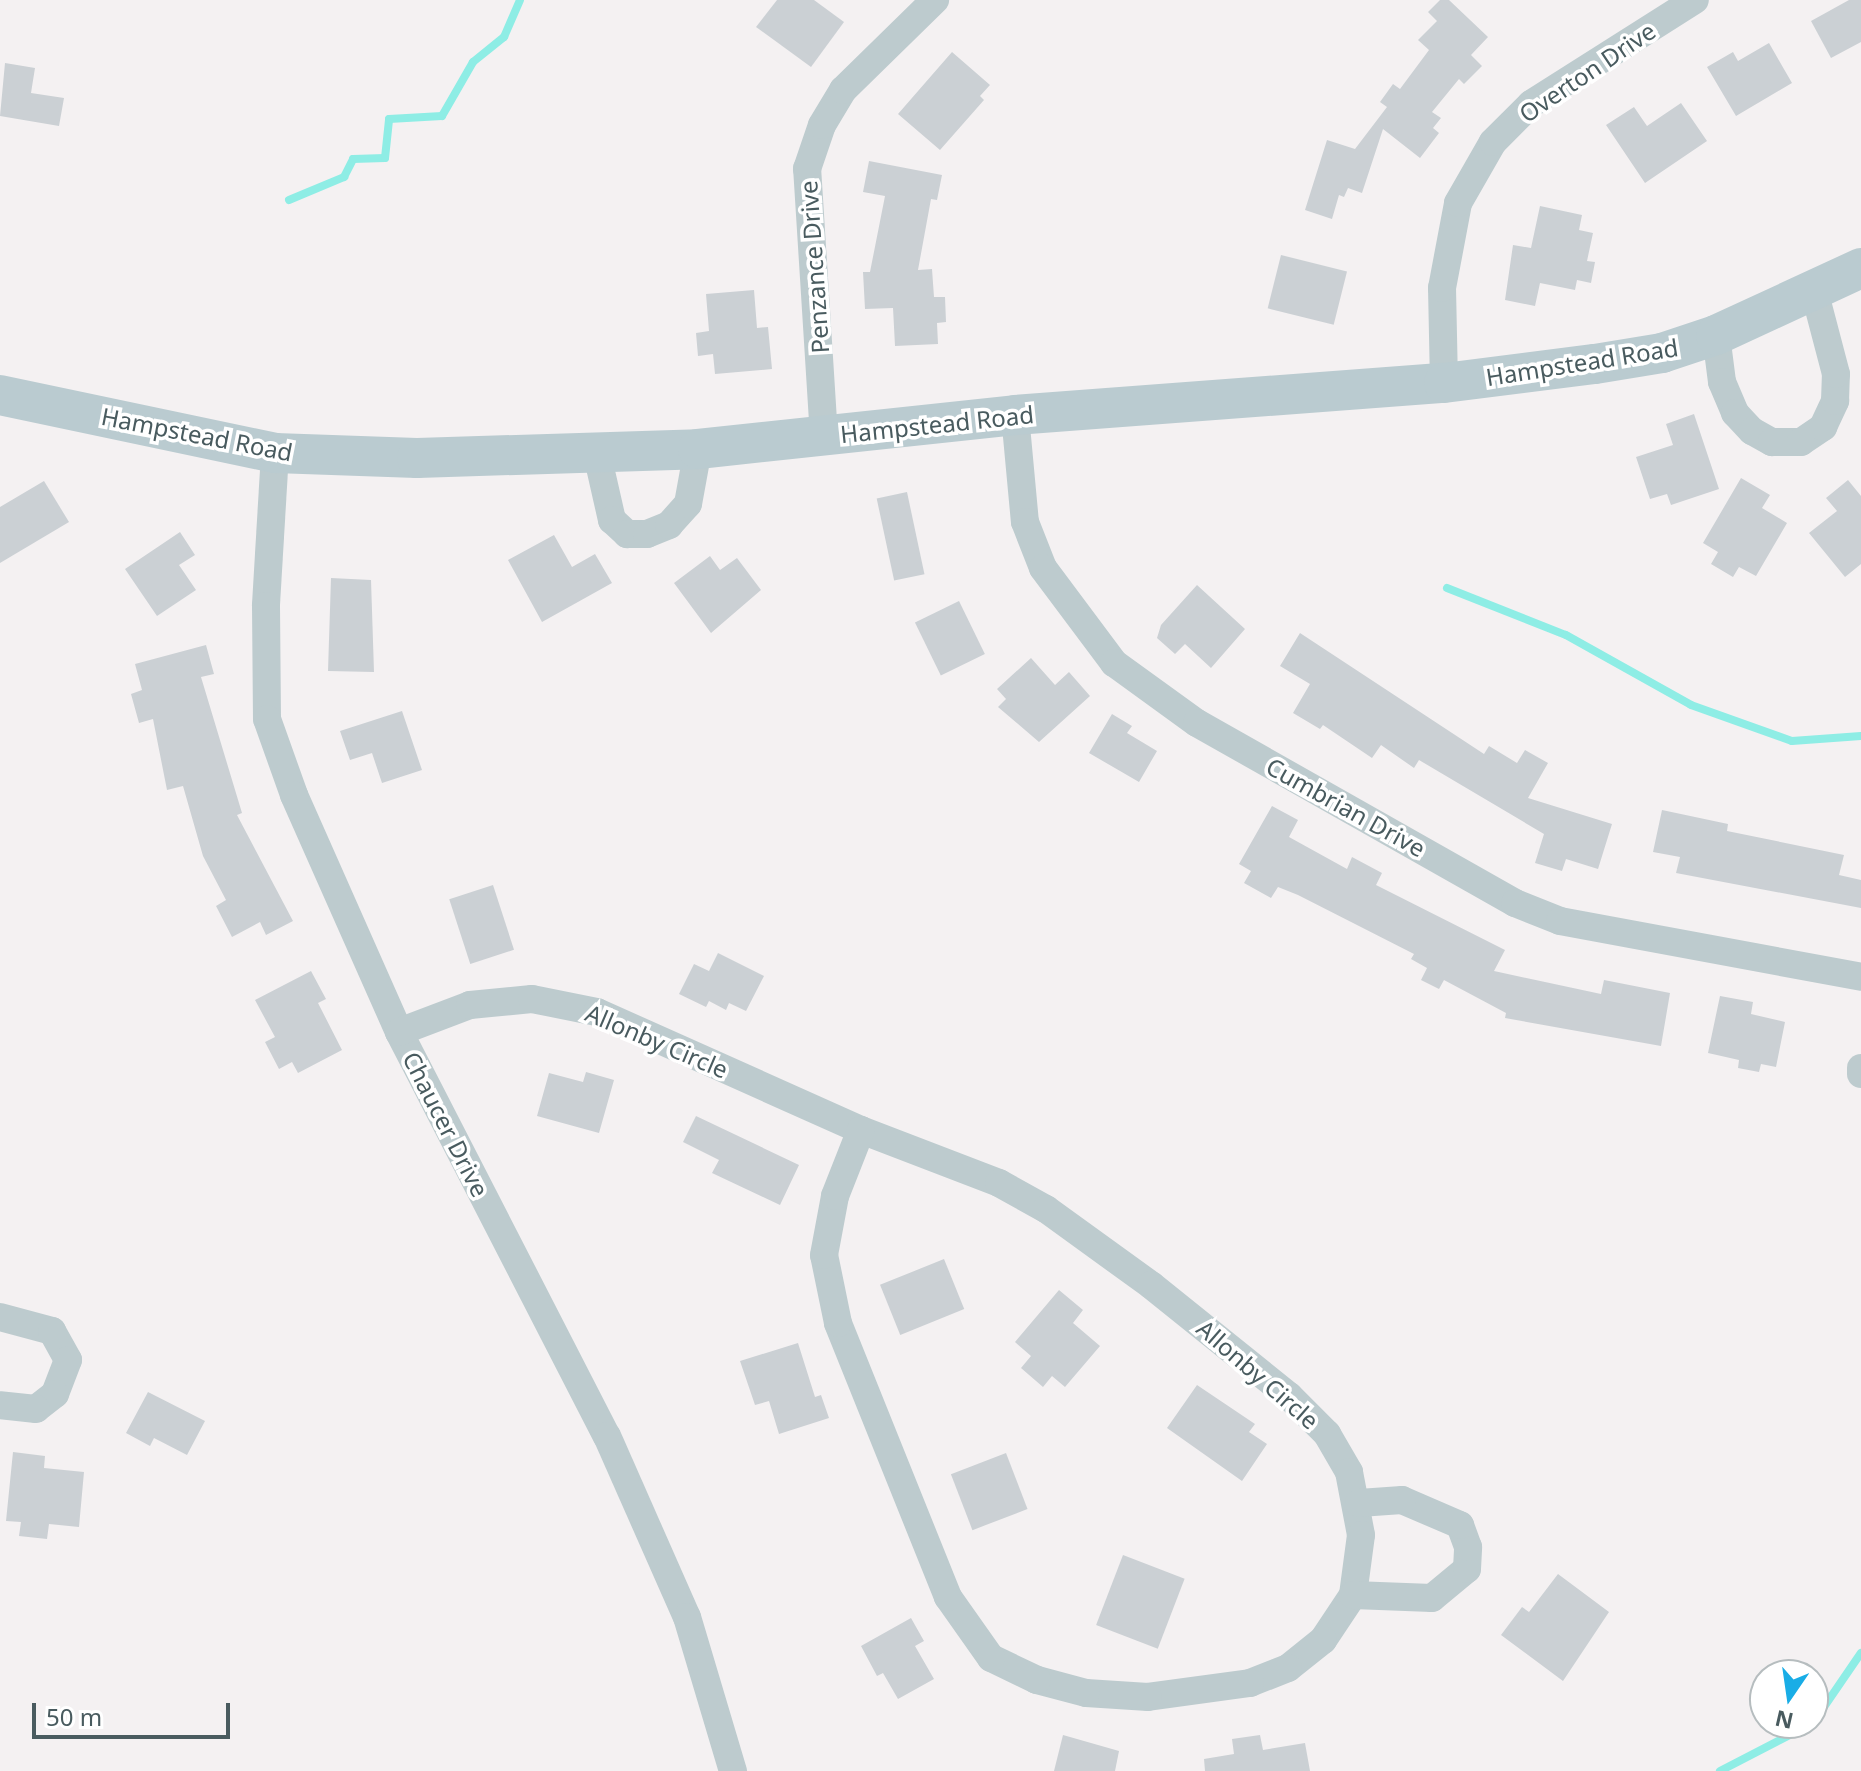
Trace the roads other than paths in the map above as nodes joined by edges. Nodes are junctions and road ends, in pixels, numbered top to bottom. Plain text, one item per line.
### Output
1 (935, 0) edge
2 (1695, 0) edge
3 (1861, 268) edge
4 (1815, 294) junction
5 (1716, 335) junction
6 (1444, 383) junction
7 (2, 405) edge
8 (1015, 415) junction
9 (824, 437) junction
10 (698, 449) junction
11 (275, 453) junction
12 (597, 454) junction
13 (1861, 977) edge
14 (399, 1032) junction
15 (1861, 1068) edge
16 (1861, 1074) edge
17 (861, 1130) junction
18 (0, 1317) edge
19 (0, 1405) edge
20 (1359, 1503) junction
21 (1353, 1595) junction
22 (733, 1771) edge

1 - 9 street, Penzance Drive
2 - 6 street, Overton Drive
3 - 4 street, Hampstead Road
4 - 5 street, Hampstead Road
4 - 5 street
5 - 6 street, Hampstead Road
6 - 8 street, Hampstead Road
7 - 11 street, Hampstead Road
8 - 9 street, Hampstead Road
8 - 13 street, Cumbrian Drive
9 - 10 street, Hampstead Road
10 - 12 street, Hampstead Road
10 - 12 street
11 - 12 street, Hampstead Road
11 - 14 street, Chaucer Drive
14 - 17 street, Allonby Circle
14 - 22 street, Chaucer Drive
15 - 16 street
17 - 20 street, Allonby Circle
17 - 21 street, Allonby Circle
18 - 19 street
20 - 21 street, Allonby Circle
20 - 21 street

